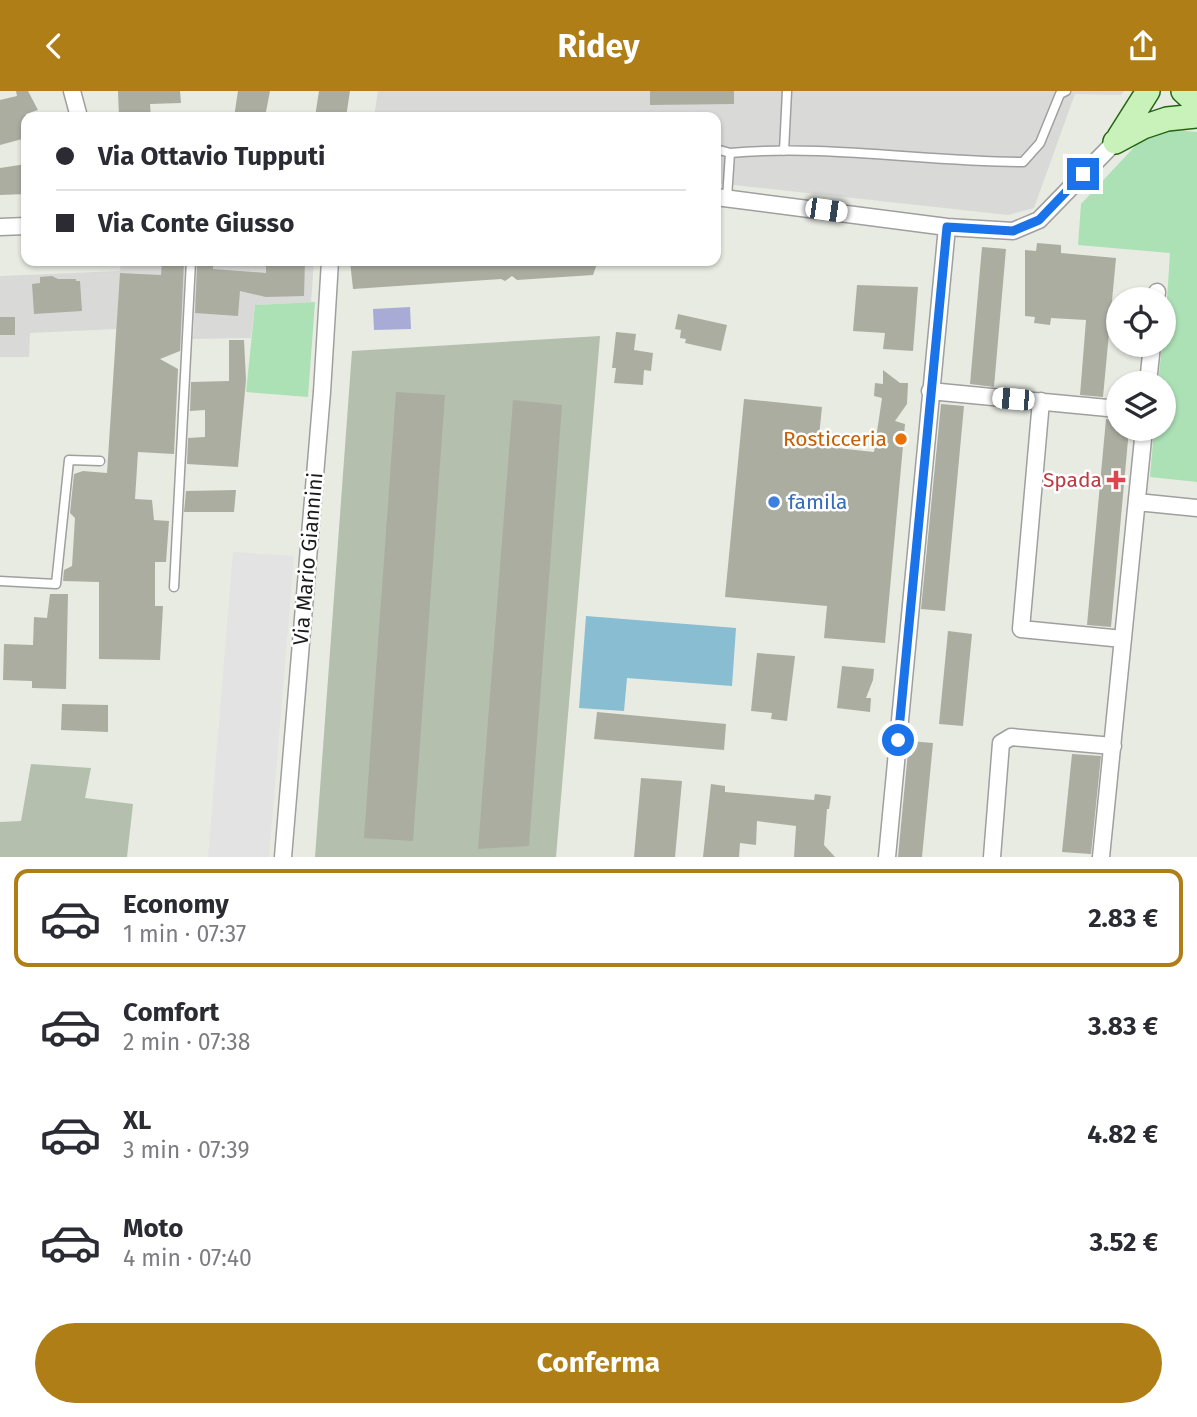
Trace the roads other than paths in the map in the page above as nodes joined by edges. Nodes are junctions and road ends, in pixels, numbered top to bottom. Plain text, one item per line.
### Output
1 (72, 91) edge
2 (787, 91) edge
3 (1066, 91) edge
4 (1148, 91) edge
5 (1183, 91) edge
6 (1197, 104) edge
7 (78, 112) edge
8 (1197, 116) edge
9 (1115, 142) junction
10 (721, 150) edge
11 (784, 151) junction
12 (730, 153) junction
13 (722, 197) edge
14 (21, 226) edge
15 (0, 227) edge
16 (947, 227) junction
17 (191, 266) edge
18 (330, 266) edge
19 (930, 391) junction
20 (1041, 401) junction
21 (1106, 408) edge
22 (1143, 441) edge
23 (100, 461) dead end
24 (1137, 502) junction
25 (1197, 508) edge
26 (0, 581) edge
27 (174, 586) dead end
28 (1123, 639) junction
29 (1113, 746) junction
30 (283, 857) edge
31 (887, 857) edge
32 (992, 857) edge
33 (1101, 857) edge

1 - 7 street
2 - 11 lane
3 - 11 lane
4 - 9 main road
5 - 6 main road
8 - 9 main road
9 - 16 street
10 - 12 lane
11 - 12 lane
12 - 13 lane
13 - 16 street
14 - 15 street
16 - 19 street
17 - 27 lane
18 - 30 street, Via Mario Giannini
19 - 20 street
19 - 31 street
20 - 21 street
20 - 28 street
22 - 24 street
23 - 26 lane
24 - 25 street
24 - 28 street
28 - 29 street
29 - 32 street
29 - 33 street

